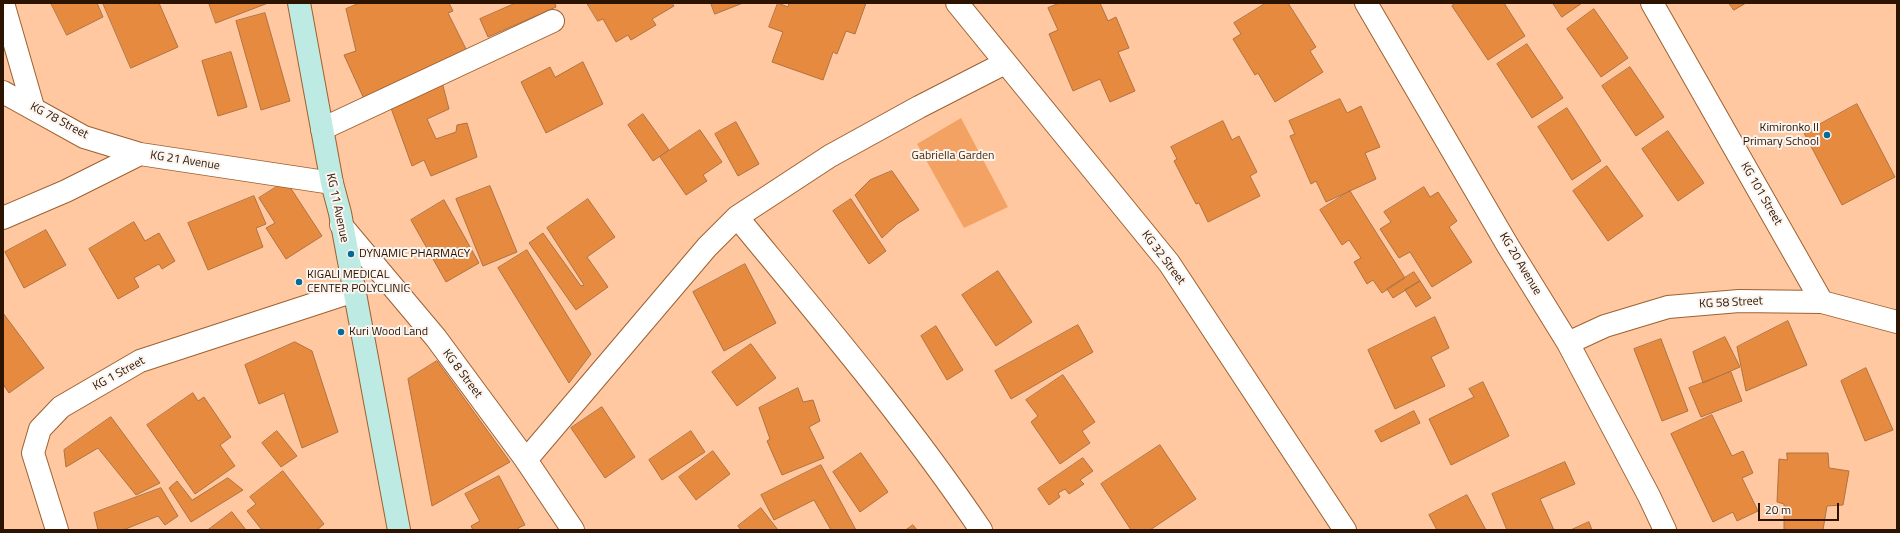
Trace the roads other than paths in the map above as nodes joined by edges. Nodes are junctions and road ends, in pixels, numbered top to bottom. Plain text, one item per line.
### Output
1 (3, 3) edge
2 (299, 3) edge
3 (957, 3) edge
4 (1366, 3) edge
5 (1652, 3) edge
6 (553, 21) dead end
7 (1005, 63) junction
8 (3, 92) edge
9 (33, 107) junction
10 (322, 129) junction
11 (140, 154) junction
12 (332, 183) junction
13 (737, 217) junction
14 (3, 218) edge
15 (341, 225) junction
16 (354, 291) junction
17 (1822, 302) junction
18 (1897, 322) edge
19 (1568, 343) junction
20 (526, 460) junction
21 (57, 530) edge
22 (399, 530) edge
23 (573, 530) edge
24 (981, 530) edge
25 (1345, 530) edge
26 (1665, 530) edge

1 - 9 street
2 - 10 main road, KG 11 Avenue
3 - 7 street, KG 32 Street
4 - 19 street, KG 20 Avenue
5 - 17 street, KG 101 Street
6 - 10 street
7 - 13 street
7 - 25 street, KG 32 Street
8 - 9 street, KG 78 Street
9 - 11 street, KG 78 Street
10 - 12 main road, KG 11 Avenue
11 - 12 street, KG 21 Avenue
11 - 14 street, KG 21 Avenue
12 - 15 main road, KG 11 Avenue
13 - 20 street
13 - 24 street
15 - 16 main road, KG 11 Avenue
15 - 20 street, KG 8 Street
16 - 21 street, KG 1 Street
16 - 22 main road, KG 11 Avenue
17 - 18 street, KG 58 Street
17 - 19 street, KG 58 Street
19 - 26 street, KG 20 Avenue
20 - 23 street, KG 8 Street

